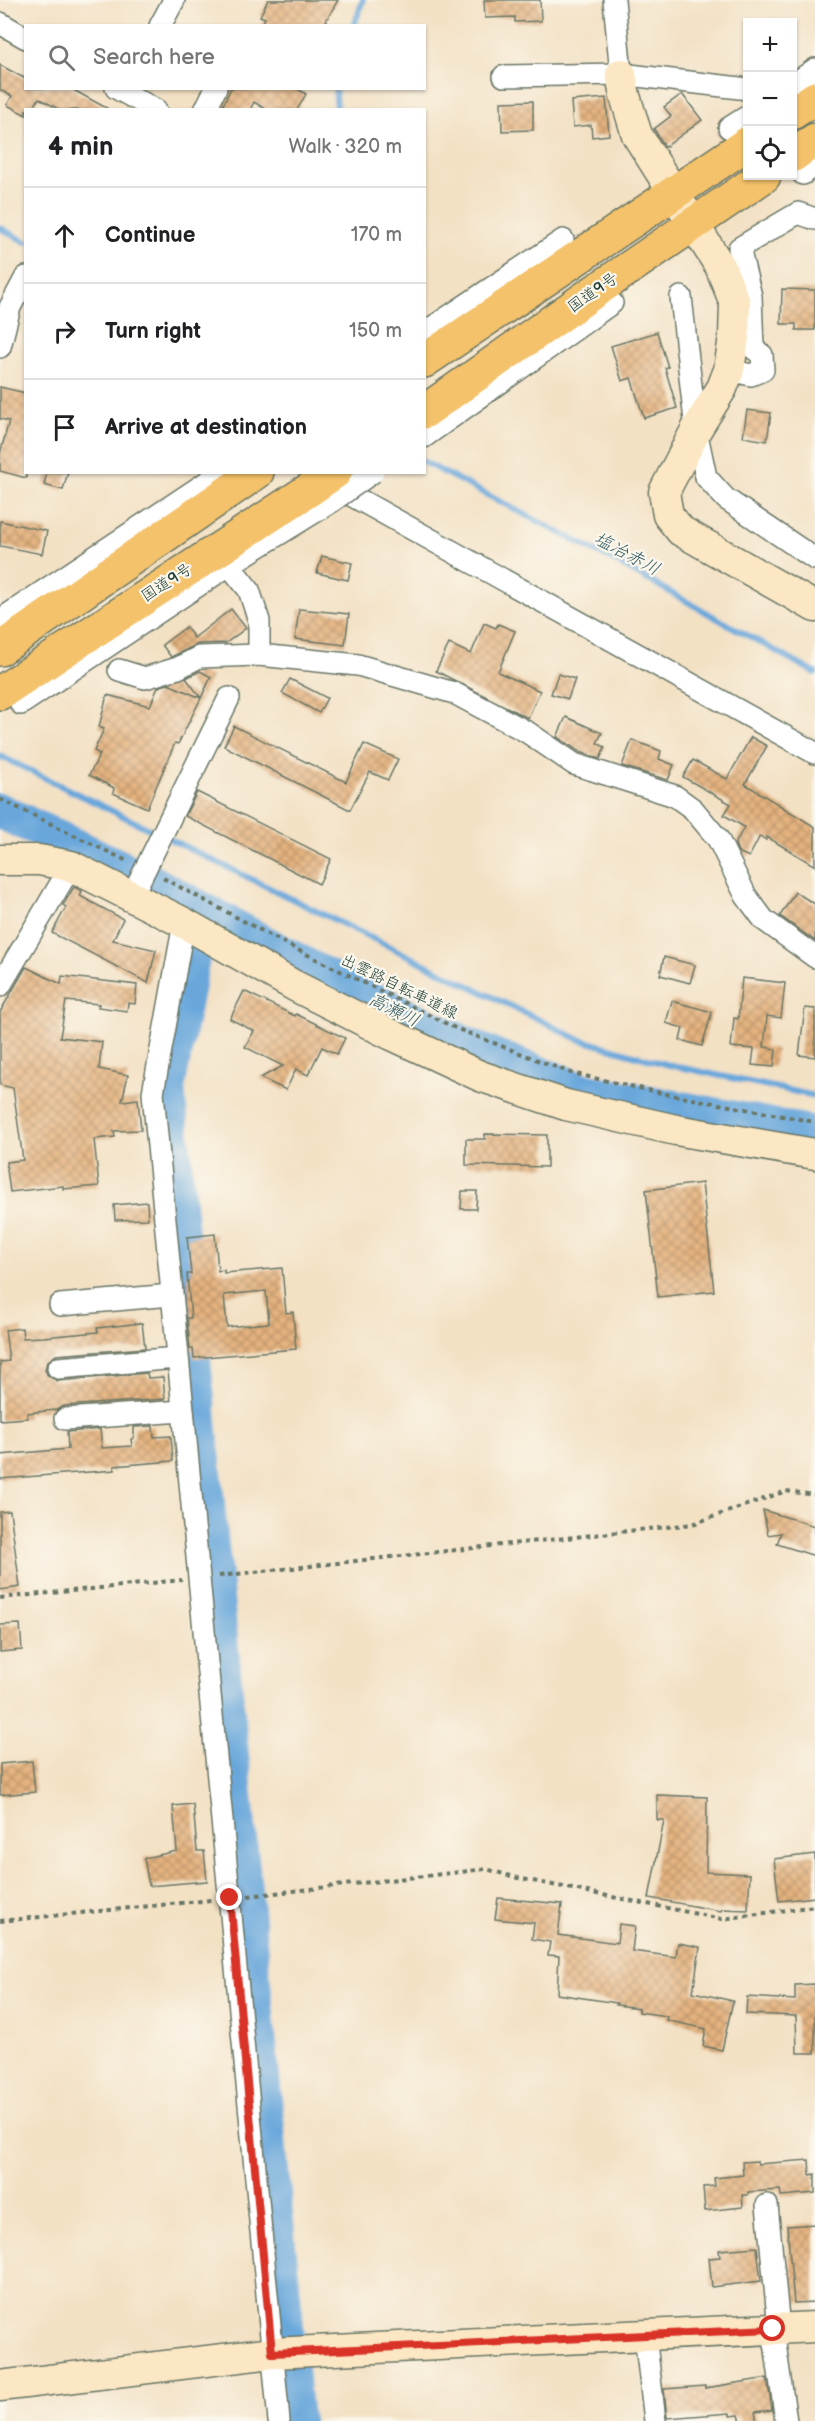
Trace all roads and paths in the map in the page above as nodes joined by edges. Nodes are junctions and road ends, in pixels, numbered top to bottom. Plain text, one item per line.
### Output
1 (174, 0) edge
2 (614, 0) edge
3 (0, 23) edge
4 (161, 24) edge
5 (24, 37) edge
6 (815, 69) edge
7 (621, 74) junction
8 (504, 76) dead end
9 (743, 89) edge
10 (215, 90) edge
11 (797, 94) edge
12 (120, 95) edge
13 (151, 108) edge
14 (206, 108) edge
15 (738, 136) edge
16 (815, 140) edge
17 (803, 165) edge
18 (758, 180) edge
19 (673, 194) junction
20 (815, 219) edge
21 (694, 224) junction
22 (563, 240) dead end
23 (24, 281) edge
24 (681, 297) dead end
25 (600, 300) junction
26 (12, 308) edge
27 (449, 317) junction
28 (485, 320) junction
29 (426, 332) edge
30 (0, 347) edge
31 (426, 360) edge
32 (729, 370) junction
33 (432, 420) edge
34 (696, 430) junction
35 (219, 474) edge
36 (254, 474) edge
37 (364, 474) edge
38 (322, 484) edge
39 (815, 559) edge
40 (228, 565) junction
41 (815, 608) edge
42 (0, 620) edge
43 (0, 649) edge
44 (259, 655) junction
45 (119, 670) dead end
46 (13, 692) edge
47 (229, 698) dead end
48 (815, 753) edge
49 (0, 799) edge
50 (0, 860) edge
51 (71, 866) junction
52 (146, 870) junction
53 (132, 896) junction
54 (184, 923) junction
55 (815, 957) edge
56 (0, 986) edge
57 (815, 1122) edge
58 (815, 1154) edge
59 (171, 1295) junction
60 (60, 1305) dead end
61 (177, 1358) junction
62 (58, 1368) dead end
63 (183, 1411) junction
64 (65, 1419) dead end
65 (815, 1495) edge
66 (200, 1578) junction
67 (0, 1598) edge
68 (230, 1898) junction
69 (815, 1906) edge
70 (0, 1921) edge
71 (767, 2205) dead end
72 (815, 2326) edge
73 (776, 2328) junction
74 (645, 2335) junction
75 (272, 2353) junction
76 (0, 2386) edge
77 (279, 2421) edge
78 (655, 2421) edge
79 (786, 2421) edge

1 - 4 street
2 - 7 street
3 - 5 street
6 - 11 street
7 - 8 street
7 - 9 street
7 - 19 street
10 - 14 street
12 - 13 street
15 - 19 highway
16 - 17 highway
18 - 21 highway, 国道9号
19 - 21 street
19 - 28 highway
20 - 32 street
21 - 25 highway, 国道9号
21 - 32 street
22 - 27 street
23 - 26 street
24 - 34 street
25 - 33 highway, 国道9号
25 - 33 street
26 - 30 street
27 - 28 street
27 - 29 street
28 - 31 highway
32 - 34 street
34 - 39 street
34 - 41 street
35 - 42 street
36 - 43 highway
37 - 38 street, bridge
38 - 40 street
38 - 46 highway, 国道9号
38 - 48 street
40 - 44 street
40 - 46 street
44 - 45 street
44 - 55 street
47 - 52 street
49 - 52 path, 出雲路自転車道線
50 - 51 street
51 - 53 street
51 - 56 street
52 - 53 street
52 - 57 path, 出雲路自転車道線
53 - 54 street
54 - 58 street
54 - 59 street
59 - 60 street
59 - 61 street
61 - 62 street
61 - 63 street
63 - 64 street
63 - 66 street
65 - 66 path
66 - 67 path
66 - 68 street
68 - 69 path
68 - 70 path
68 - 75 street
71 - 73 street
72 - 73 street
73 - 74 street
73 - 79 street
74 - 75 street
74 - 78 street
75 - 76 street
75 - 77 street

